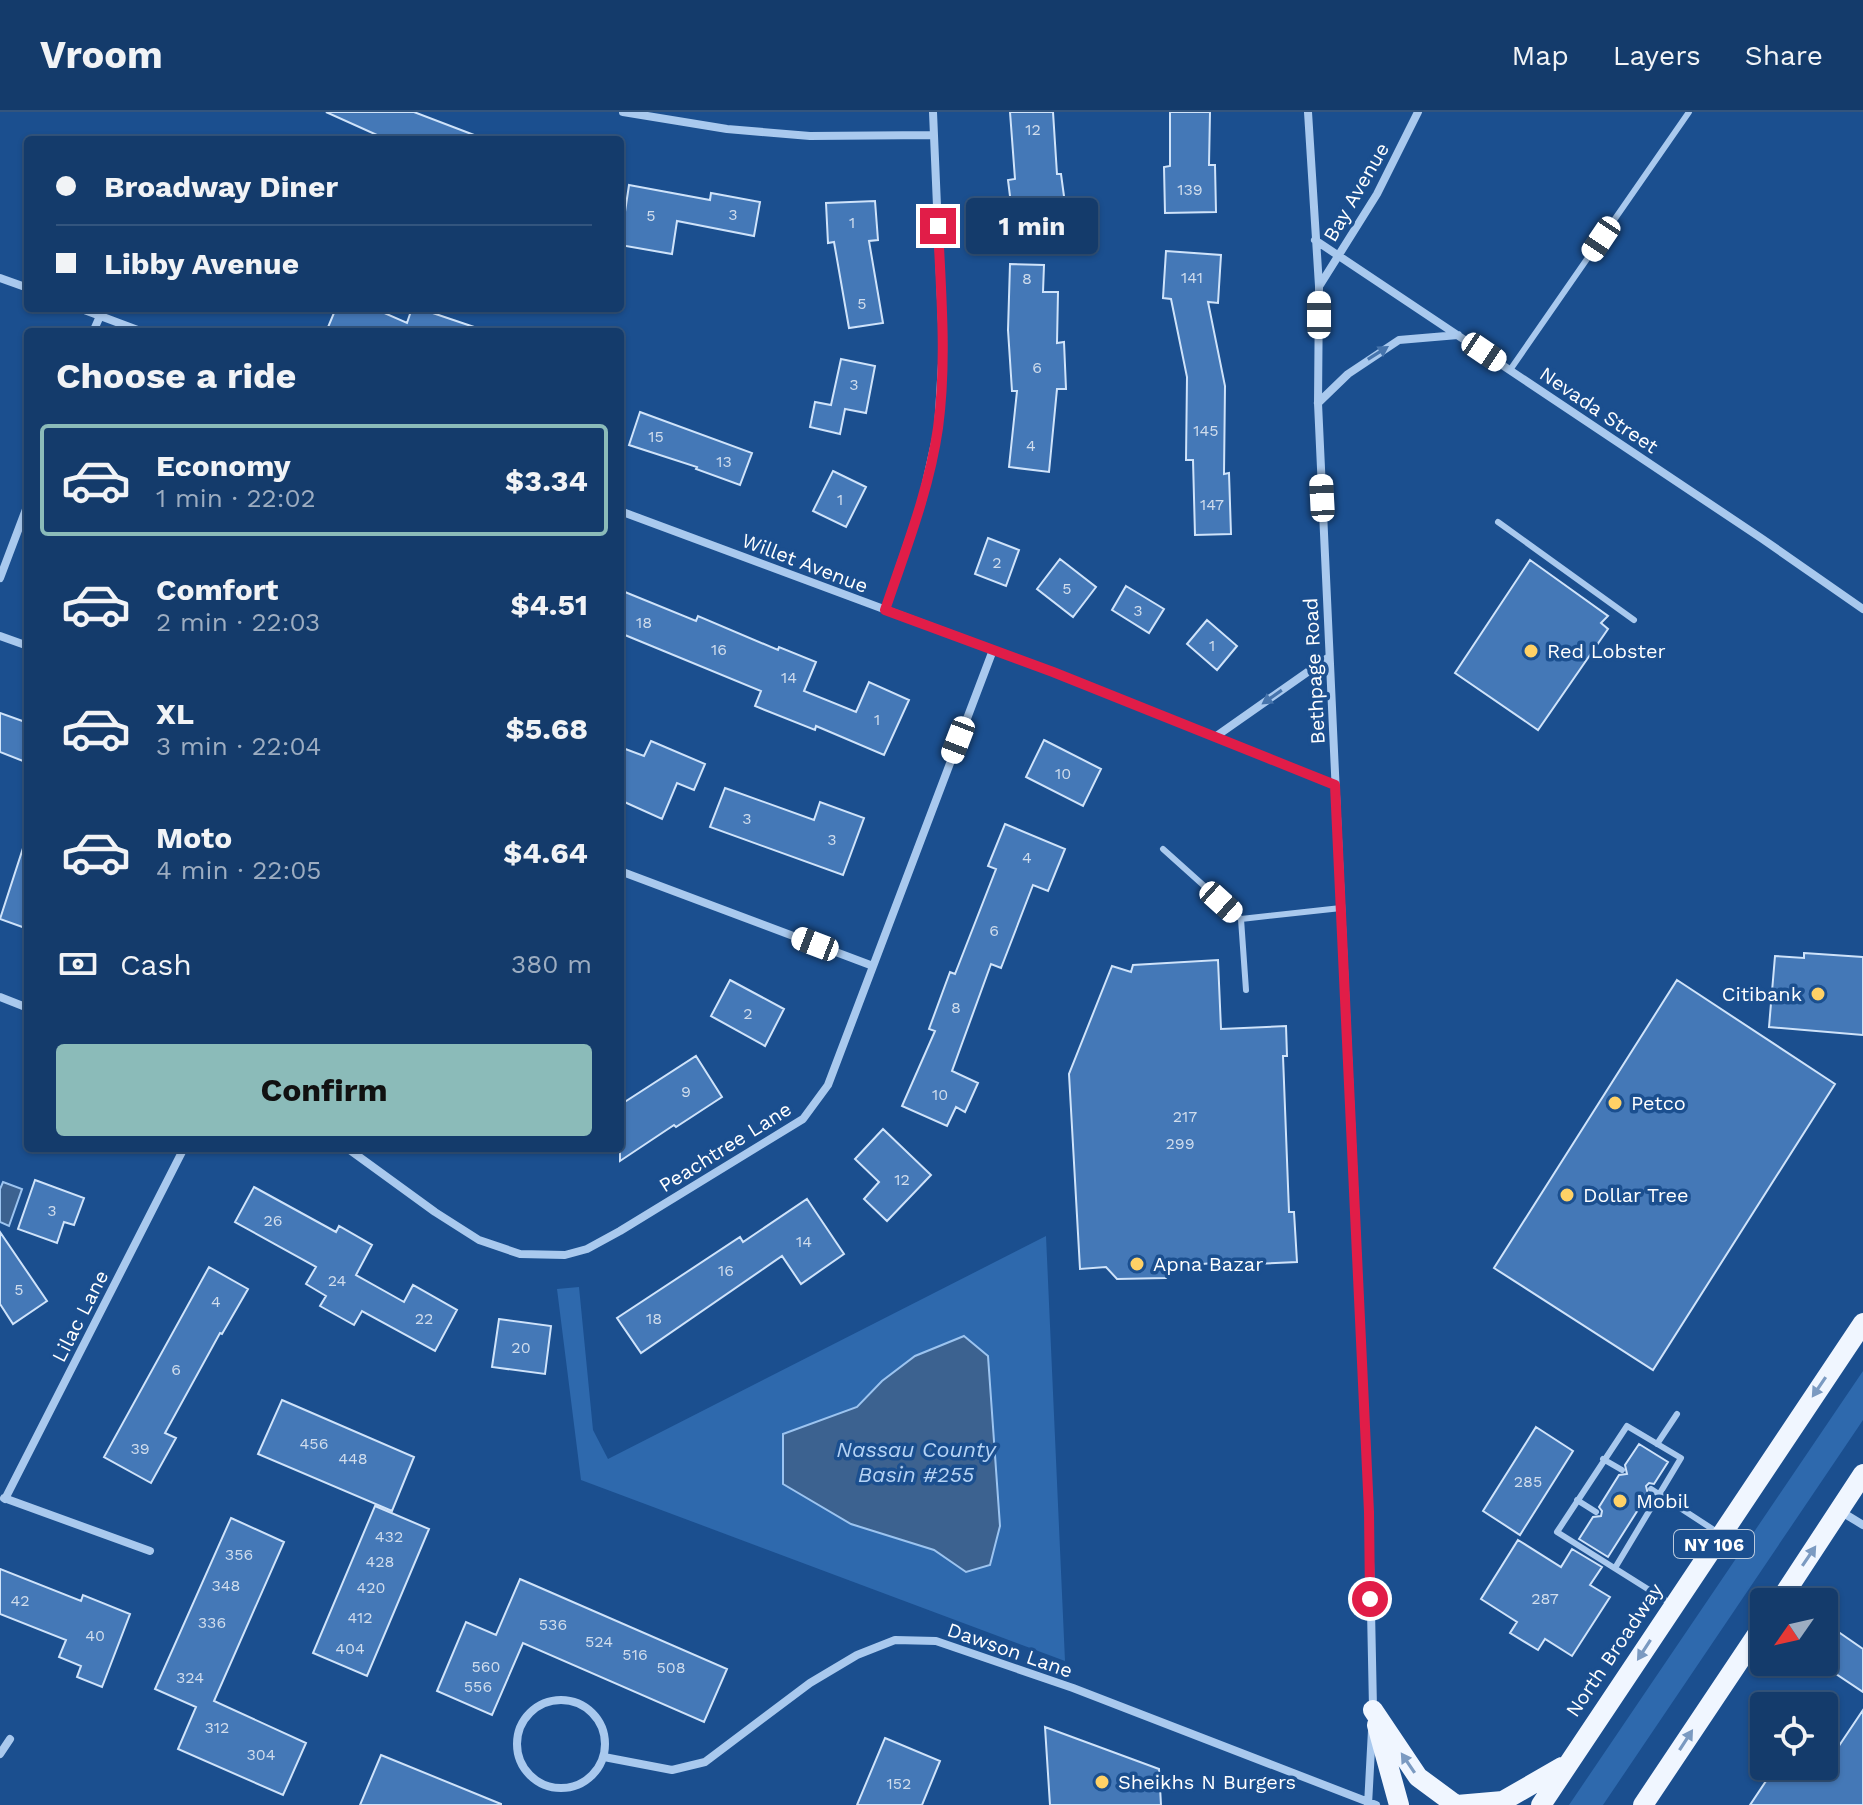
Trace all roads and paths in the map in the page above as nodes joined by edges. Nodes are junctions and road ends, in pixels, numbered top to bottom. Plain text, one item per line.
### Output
1 (623, 112) edge
2 (933, 112) edge
3 (1308, 112) edge
4 (1418, 112) edge
5 (1689, 112) edge
6 (934, 135) junction
7 (1315, 240) junction
8 (1338, 256) junction
9 (0, 278) edge
10 (1319, 286) junction
11 (24, 287) edge
12 (90, 312) edge
13 (100, 316) junction
14 (95, 328) edge
15 (132, 328) edge
16 (1458, 335) junction
17 (1510, 370) junction
18 (1318, 403) junction
19 (624, 512) edge
20 (24, 515) edge
21 (1498, 522) dead end
22 (0, 578) edge
23 (1863, 609) edge
24 (885, 610) junction
25 (1634, 620) dead end
26 (0, 636) edge
27 (24, 645) edge
28 (993, 650) junction
29 (1329, 657) junction
30 (1215, 737) junction
31 (1335, 785) junction
32 (1163, 849) dead end
33 (624, 873) edge
34 (1341, 908) junction
35 (1241, 919) junction
36 (873, 966) junction
37 (1246, 990) dead end
38 (0, 997) edge
39 (24, 1006) edge
40 (182, 1152) edge
41 (352, 1152) edge
42 (1863, 1323) edge
43 (1677, 1414) dead end
44 (1657, 1444) junction
45 (1603, 1459) junction
46 (1622, 1470) dead end
47 (1863, 1474) edge
48 (1651, 1489) dead end
49 (1659, 1494) junction
50 (2, 1498) edge
51 (1577, 1500) junction
52 (1840, 1511) junction
53 (1596, 1512) dead end
54 (1863, 1525) edge
55 (1625, 1529) dead end
56 (1720, 1534) junction
57 (1635, 1536) junction
58 (150, 1551) dead end
59 (1615, 1568) junction
60 (1788, 1588) edge
61 (1673, 1605) junction
62 (1750, 1645) edge
63 (1373, 1710) junction
64 (10, 1739) dead end
65 (0, 1754) edge
66 (604, 1757) junction
67 (1565, 1765) junction
68 (1370, 1804) edge
69 (1399, 1805) edge
70 (1456, 1805) edge
71 (1541, 1805) edge
72 (1643, 1805) edge

1 - 6 street
2 - 6 street
3 - 7 street, Bethpage Road
4 - 8 street, Bay Avenue
5 - 17 lane
6 - 24 street
7 - 8 street, Nevada Street
7 - 10 street, Bethpage Road
8 - 10 street, Bay Avenue
8 - 16 street, Nevada Street
9 - 11 street
10 - 18 street, Bethpage Road
12 - 13 street
13 - 14 street
13 - 15 street
16 - 17 street, Nevada Street
18 -> 16 street
17 - 23 street, Nevada Street
18 - 29 street, Bethpage Road
19 - 24 street, Willet Avenue
20 - 22 street
21 - 25 lane
24 - 28 street, Willet Avenue
26 - 27 street
28 - 30 street, Willet Avenue
28 - 36 street, Peachtree Lane
29 -> 30 street
29 - 31 street, Bethpage Road
30 - 31 street, Willet Avenue
31 - 34 street, Bethpage Road
32 - 35 lane
33 - 36 street
34 - 35 lane
34 - 63 street, Bethpage Road
35 - 37 lane
36 - 41 street, Peachtree Lane
38 - 39 street
40 - 50 street, Lilac Lane
42 -> 56 main road, North Broadway / NY 106
43 - 44 lane
44 - 45 lane
44 - 49 lane
45 - 46 lane
45 - 51 lane
47 - 52 main road
48 - 49 lane
49 - 56 lane
49 - 57 lane
50 - 58 street
51 - 53 lane
51 - 59 lane
52 - 54 street
60 -> 52 main road
55 - 57 lane
56 - 61 main road, North Broadway / NY 106
57 - 59 lane
59 - 61 lane
61 -> 67 main road, North Broadway / NY 106
72 -> 62 main road
63 - 68 street, Bethpage Road
63 - 69 main road
70 -> 63 main road
64 - 65 street
66 - 66 street
66 - 68 street, Dawson Lane
67 - 70 main road
67 - 71 main road, North Broadway / NY 106

